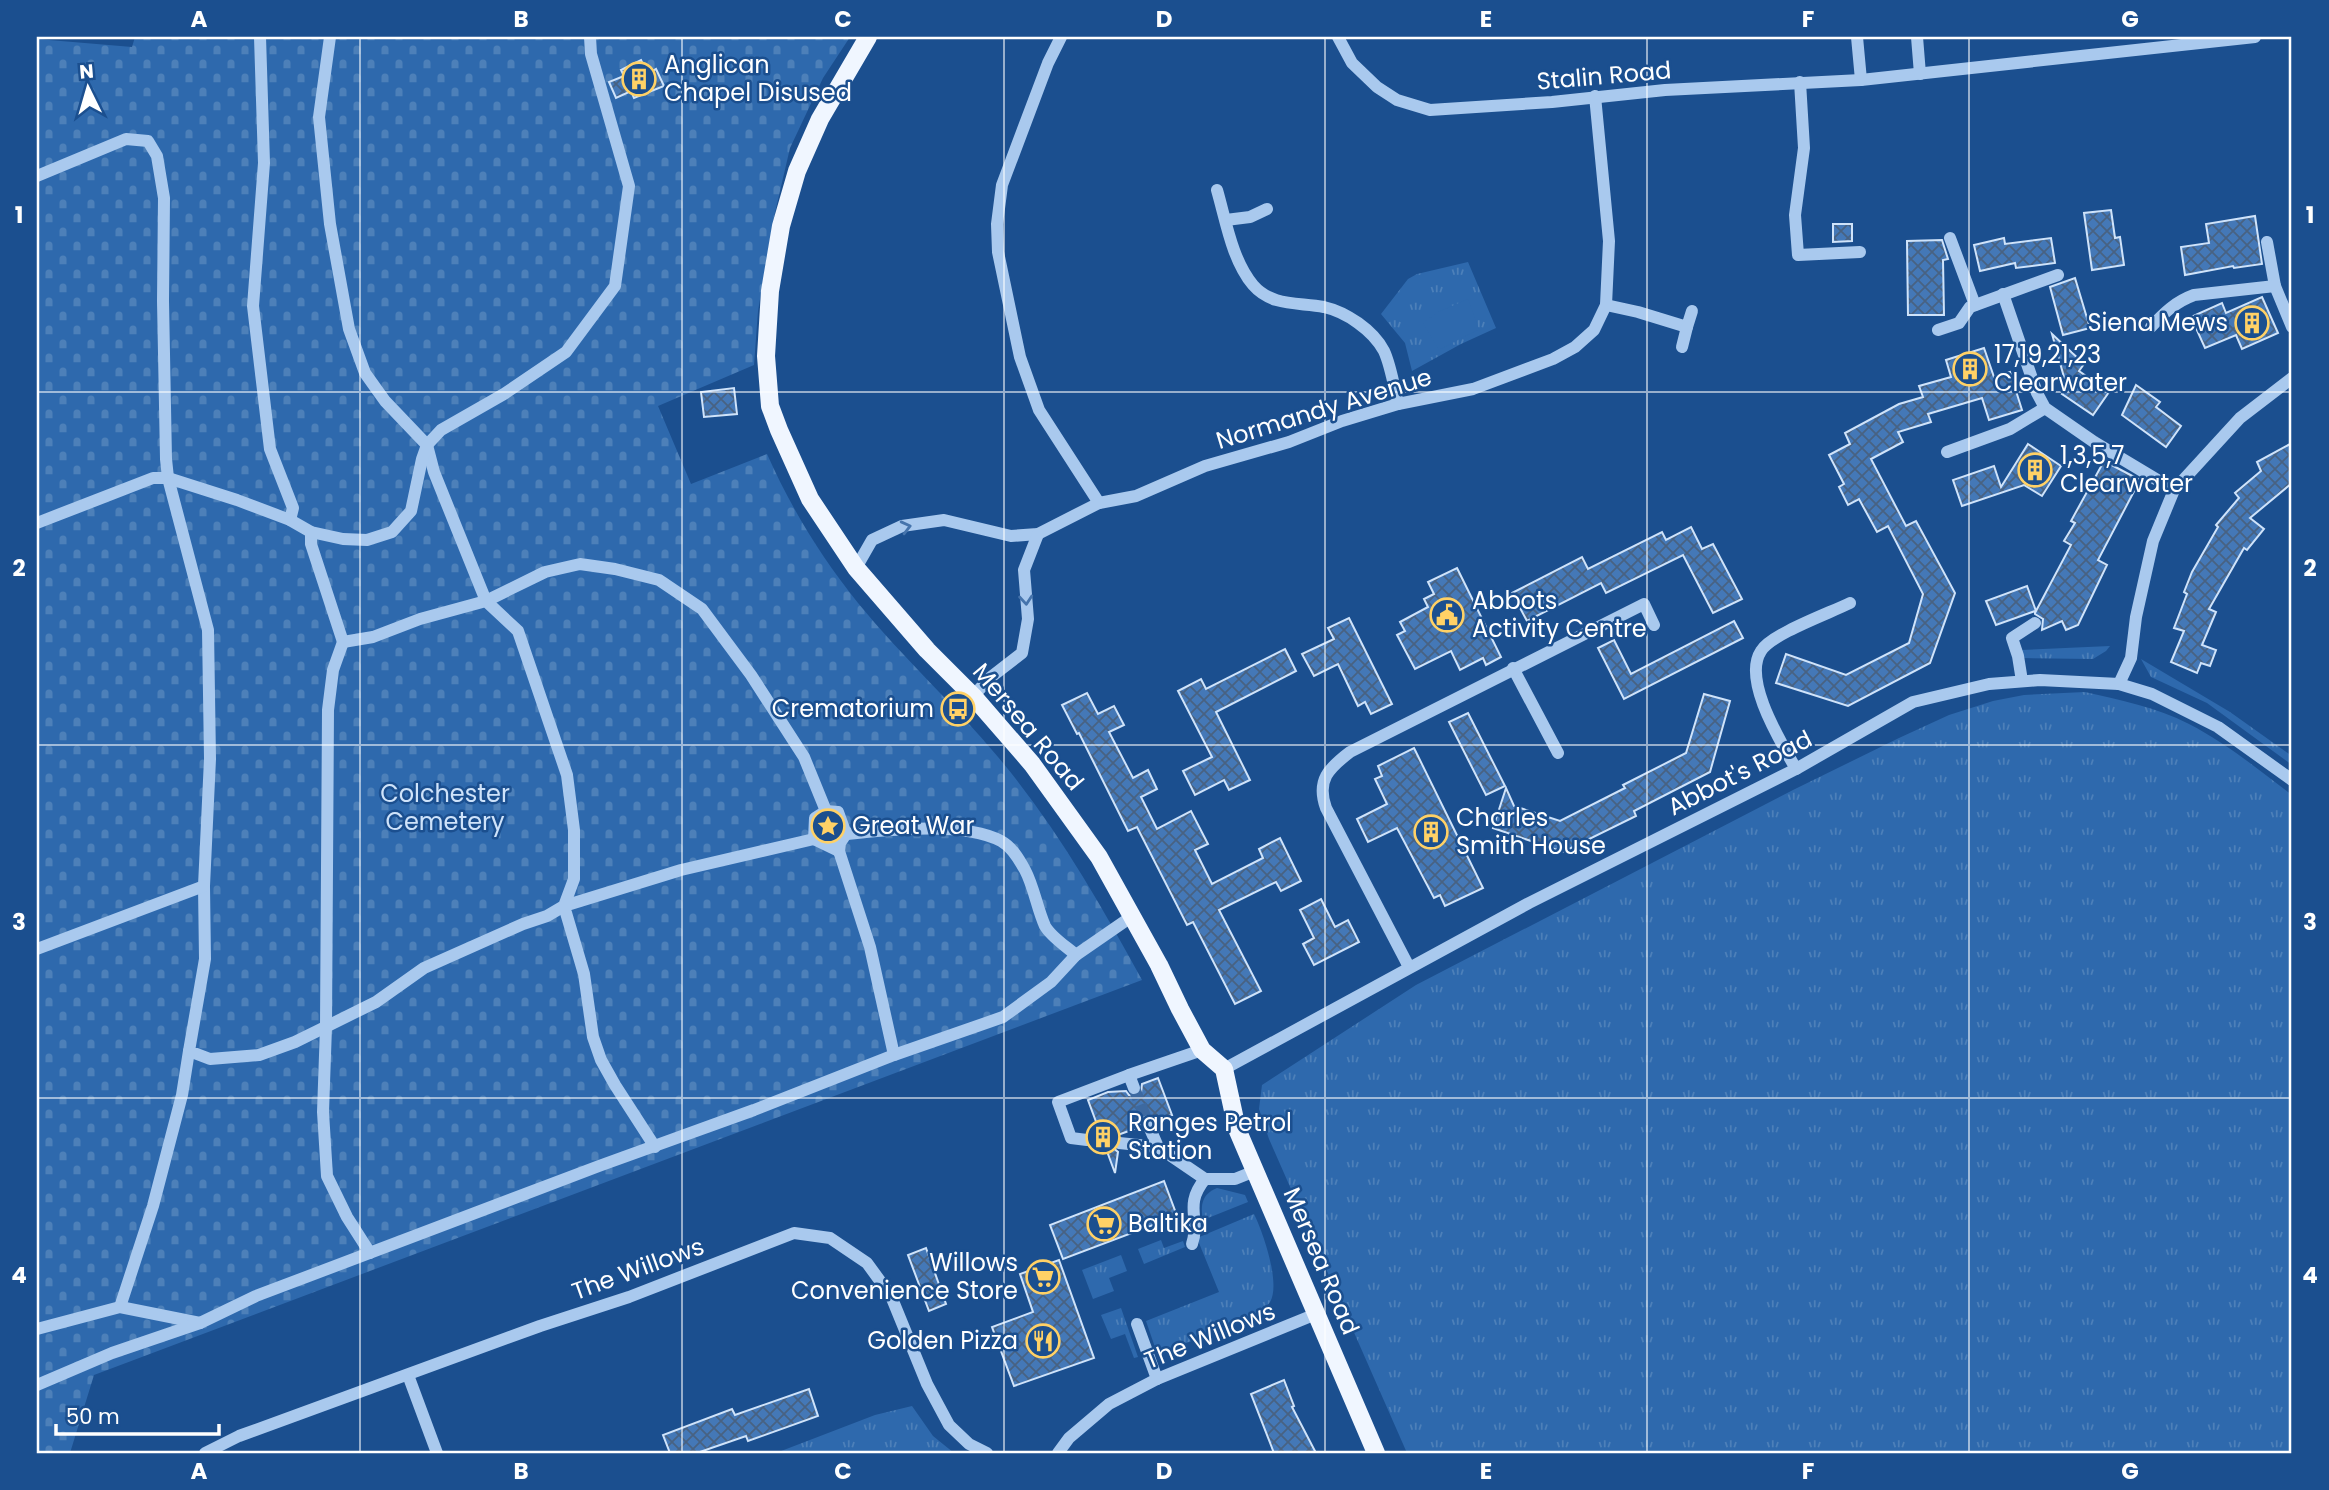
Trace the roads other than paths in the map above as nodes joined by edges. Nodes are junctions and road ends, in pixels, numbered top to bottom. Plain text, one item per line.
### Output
1 (260, 37) edge
2 (330, 37) edge
3 (590, 37) edge
4 (868, 37) edge
5 (1061, 37) edge
6 (1338, 37) edge
7 (1857, 37) edge
8 (1917, 37) edge
9 (2255, 37) edge
10 (2174, 41) edge
11 (1920, 74) junction
12 (1861, 80) junction
13 (1800, 82) junction
14 (1595, 96) junction
15 (37, 176) edge
16 (1217, 190) dead end
17 (1267, 209) dead end
18 (1226, 220) junction
19 (1950, 238) dead end
20 (2267, 242) dead end
21 (1860, 252) dead end
22 (2058, 275) dead end
23 (2275, 286) junction
24 (2003, 294) junction
25 (1606, 305) junction
26 (1973, 306) junction
27 (1692, 311) dead end
28 (1687, 327) junction
29 (2151, 327) dead end
30 (2292, 327) edge
31 (1938, 330) dead end
32 (1682, 347) dead end
33 (2292, 379) edge
34 (1398, 404) junction
35 (2045, 408) junction
36 (427, 445) junction
37 (1947, 452) dead end
38 (168, 478) junction
39 (2174, 490) junction
40 (1099, 503) junction
41 (289, 520) junction
42 (37, 523) edge
43 (311, 532) junction
44 (1038, 534) junction
45 (856, 568) junction
46 (486, 601) junction
47 (1850, 603) dead end
48 (2035, 624) dead end
49 (1654, 625) dead end
50 (343, 642) junction
51 (1513, 668) junction
52 (2022, 681) junction
53 (2119, 684) junction
54 (973, 696) junction
55 (1558, 752) dead end
56 (1796, 769) junction
57 (2292, 780) edge
58 (826, 811) junction
59 (846, 834) junction
60 (814, 839) junction
61 (839, 851) junction
62 (204, 886) junction
63 (564, 906) junction
64 (1131, 917) junction
65 (37, 950) edge
66 (1076, 956) junction
67 (1409, 967) junction
68 (326, 1027) junction
69 (1202, 1050) junction
70 (189, 1051) junction
71 (894, 1055) junction
72 (1224, 1069) junction
73 (1148, 1124) tunnel mouth
74 (1087, 1140) tunnel mouth
75 (1119, 1143) tunnel mouth
76 (655, 1147) junction
77 (1158, 1147) junction
78 (1255, 1171) junction
79 (1205, 1179) junction
80 (1192, 1244) dead end
81 (370, 1253) junction
82 (120, 1307) junction
83 (1317, 1314) junction
84 (200, 1324) junction
85 (1137, 1324) dead end
86 (37, 1329) edge
87 (408, 1375) junction
88 (1157, 1379) junction
89 (37, 1385) edge
90 (205, 1453) edge
91 (437, 1453) edge
92 (987, 1453) edge
93 (1058, 1453) edge
94 (1376, 1453) edge

1 - 41 street
2 - 36 street
3 - 36 street
4 - 45 main road, Mersea Road
5 - 40 street
6 - 14 street, Stalin Road
7 - 12 street
8 - 11 street
9 - 10 street, Stalin Road
10 - 11 street, Stalin Road
11 - 12 street, Stalin Road
12 - 13 street, Stalin Road
13 - 14 street, Stalin Road
13 - 21 street
14 - 25 street, Normandy Avenue
15 - 38 street
16 - 18 street
17 - 18 street
18 - 34 street
19 - 26 street
20 - 23 street
22 - 24 street
23 - 29 street
23 - 30 street
24 - 26 street
24 - 35 street
25 - 28 street
25 - 34 street, Normandy Avenue
26 - 31 street
27 - 28 street
28 - 32 street
33 - 39 street
34 - 40 street, Normandy Avenue
35 - 37 street
35 - 39 street
36 - 43 street
36 - 46 street
38 - 41 street
38 - 42 street
38 - 62 street
39 - 53 street
40 - 44 street, Normandy Avenue
41 - 43 street
43 - 50 street
45 -> 44 street, Normandy Avenue
44 -> 54 street
45 - 54 main road, Mersea Road
46 - 50 street
46 - 58 street
46 - 63 street
47 - 56 street
48 - 52 street
49 - 51 street
50 - 68 street
51 - 55 street
51 - 67 street
52 - 53 street, Abbot's Road
52 - 56 street, Abbot's Road
53 - 57 street, Abbot's Road
54 - 64 main road, Mersea Road
56 - 67 street, Abbot's Road
58 - 59 street
58 - 60 street
59 - 61 street
59 - 66 street
60 - 61 street
60 - 63 street
61 - 71 street
62 - 65 street
62 - 70 street
63 - 68 street
63 - 76 street
64 - 66 street
64 - 69 main road, Mersea Road
66 - 71 street
67 - 72 street, Abbot's Road
68 - 70 street
68 - 81 street
69 - 72 main road, Mersea Road
69 - 74 street
70 - 82 street
71 - 76 street
72 - 78 main road, Mersea Road
73 - 77 street
75 - 77 street
76 - 81 street
77 - 79 street
78 - 79 street
78 - 83 main road, Mersea Road
79 - 80 street
81 - 84 street
82 - 84 street
82 - 86 street
83 - 88 street, The Willows
83 - 94 main road, Mersea Road
84 - 89 street
85 - 88 street
87 - 90 street, The Willows
87 - 91 street
87 - 92 street, The Willows
88 - 93 street, The Willows

